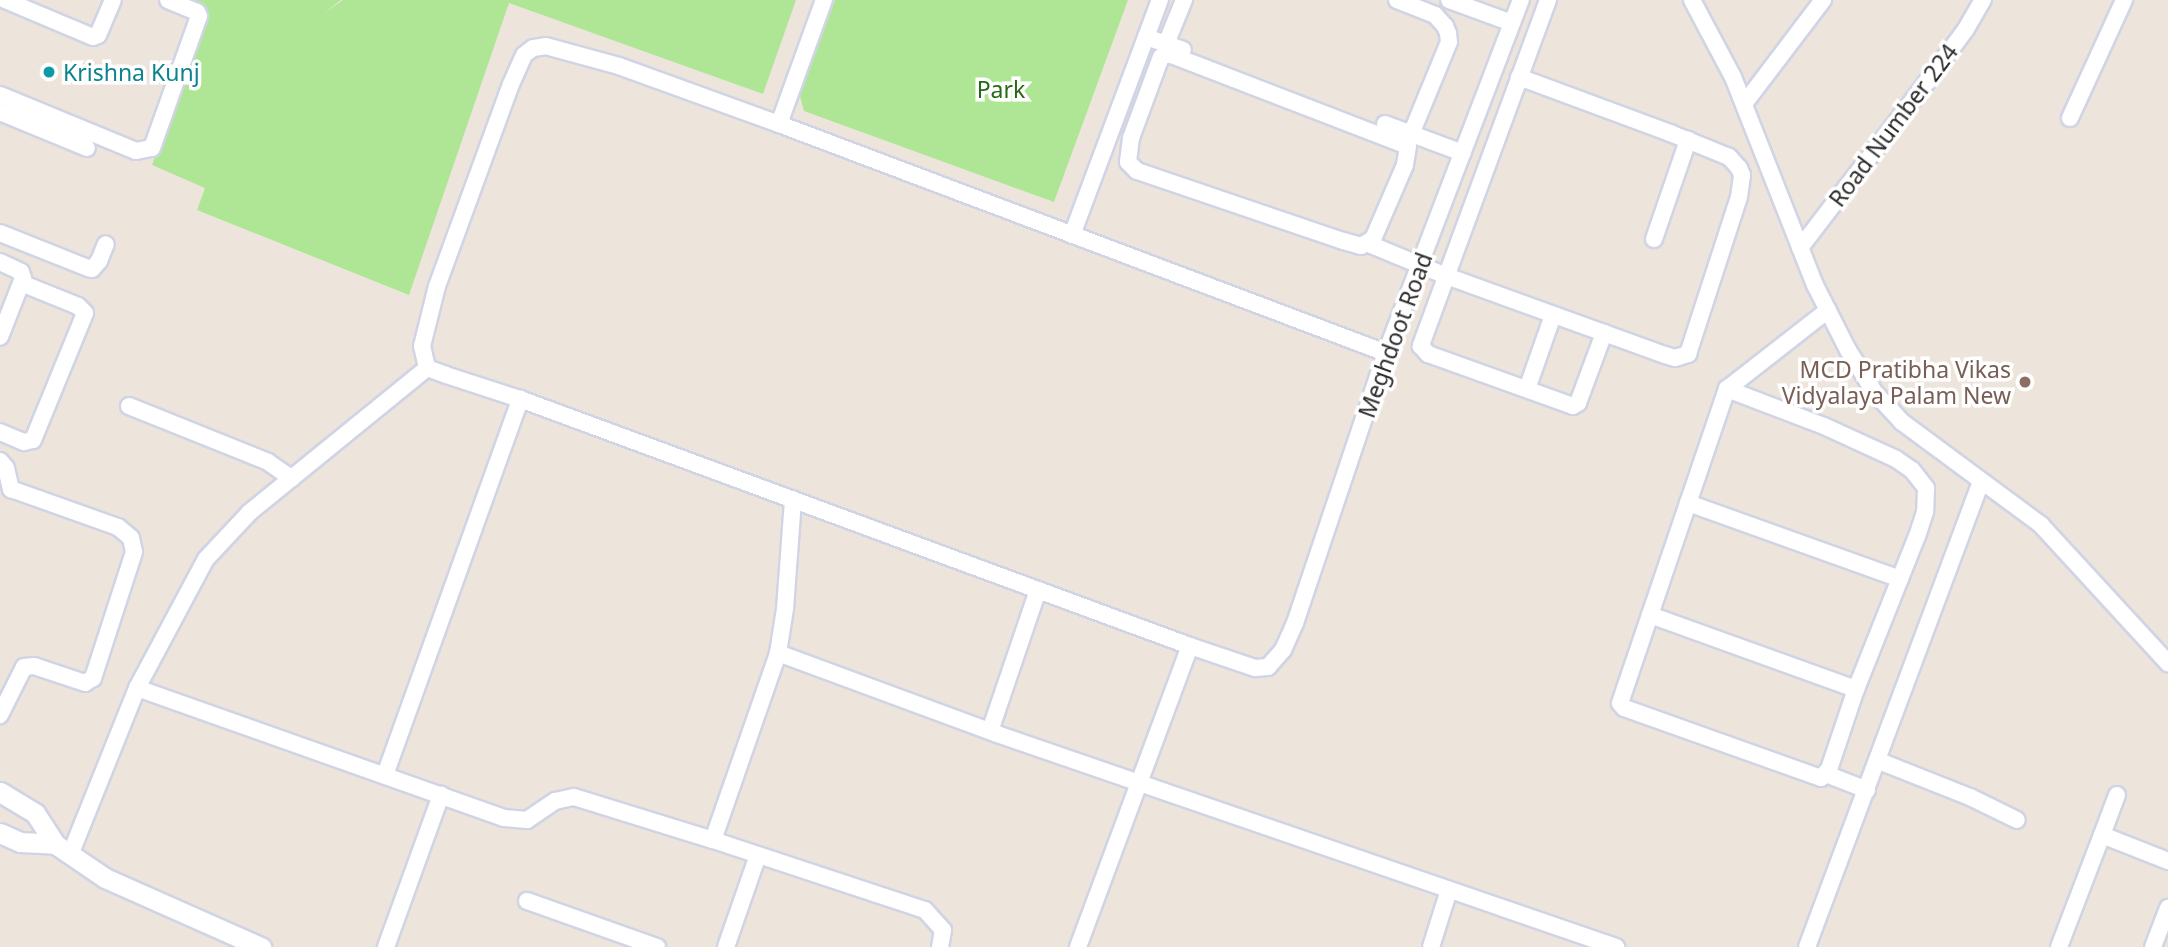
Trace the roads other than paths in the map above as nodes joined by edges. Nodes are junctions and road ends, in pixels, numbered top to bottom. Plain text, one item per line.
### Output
1 (5, 0) edge
2 (113, 0) edge
3 (168, 0) edge
4 (824, 0) edge
5 (1160, 0) edge
6 (1184, 0) edge
7 (1397, 0) edge
8 (1521, 0) edge
9 (1548, 0) edge
10 (1692, 0) edge
11 (1823, 0) edge
12 (1983, 0) edge
13 (2124, 0) edge
14 (1458, 1) edge
15 (1512, 23) junction
16 (1146, 37) junction
17 (1166, 44) junction
18 (1519, 77) junction
19 (0, 95) edge
20 (1744, 104) junction
21 (0, 112) edge
22 (2070, 118) dead end
23 (779, 124) junction
24 (1411, 134) junction
25 (1688, 140) junction
26 (87, 148) dead end
27 (1463, 153) junction
28 (0, 233) edge
29 (1072, 235) junction
30 (1654, 239) dead end
31 (106, 244) dead end
32 (1369, 244) junction
33 (1800, 248) junction
34 (0, 262) edge
35 (1420, 266) junction
36 (1447, 276) junction
37 (21, 283) junction
38 (1828, 310) junction
39 (1553, 315) junction
40 (1604, 333) junction
41 (0, 337) edge
42 (1386, 353) junction
43 (427, 368) junction
44 (1527, 389) junction
45 (1727, 389) junction
46 (520, 400) junction
47 (129, 406) dead end
48 (0, 432) edge
49 (0, 461) edge
50 (292, 479) junction
51 (1981, 482) junction
52 (793, 499) junction
53 (1688, 503) junction
54 (1900, 579) junction
55 (1038, 590) junction
56 (1650, 615) junction
57 (1190, 646) junction
58 (778, 653) junction
59 (2168, 663) edge
60 (137, 688) junction
61 (1856, 689) junction
62 (0, 715) edge
63 (990, 731) junction
64 (1879, 761) junction
65 (1826, 774) junction
66 (385, 775) junction
67 (1137, 782) junction
68 (1867, 790) junction
69 (0, 792) edge
70 (440, 795) junction
71 (2117, 795) dead end
72 (2017, 820) dead end
73 (0, 833) edge
74 (2102, 835) junction
75 (713, 840) junction
76 (63, 850) junction
77 (758, 855) junction
78 (2168, 861) edge
79 (1449, 890) junction
80 (527, 901) dead end
81 (2168, 908) edge
82 (261, 947) edge
83 (386, 947) edge
84 (657, 947) edge
85 (726, 947) edge
86 (940, 947) edge
87 (1078, 947) edge
88 (1431, 947) edge
89 (1616, 947) edge
90 (1807, 947) edge
91 (2059, 947) edge
92 (2153, 947) edge

1 - 2 street
3 - 19 street
4 - 23 street
5 - 16 street
6 - 17 street
7 - 24 street
8 - 15 street, Meghdoot Road
9 - 18 street
10 - 20 street
11 - 20 street
12 - 33 street, Road Number 224
13 - 22 street
14 - 15 street
15 - 27 street, Meghdoot Road
16 - 17 street
16 - 29 street
17 - 24 street
18 - 25 street
18 - 36 street
20 - 33 street
21 - 26 street
23 - 29 street
23 - 43 street
24 - 27 street
25 - 30 street
25 - 40 street
27 - 35 street, Meghdoot Road
28 - 31 street
29 - 42 street
32 - 32 street
32 - 35 street
33 - 38 street
34 - 37 street
35 - 36 street
35 - 42 street, Meghdoot Road
36 - 39 street
36 - 44 street
37 - 41 street
37 - 48 street
38 - 45 street
38 - 51 street
39 - 40 street
39 - 44 street
40 - 44 street
42 - 57 street, Meghdoot Road
43 - 46 street
43 - 50 street
45 - 53 street
45 - 54 street
46 - 52 street
46 - 66 street
47 - 50 street
49 - 62 street
50 - 60 street
51 - 59 street
51 - 64 street
52 - 55 street
52 - 58 street
53 - 54 street
53 - 56 street
54 - 61 street
55 - 57 street
55 - 63 street
56 - 61 street
56 - 65 street
57 - 67 street
58 - 63 street
58 - 75 street
60 - 66 street
60 - 76 street
61 - 65 street
63 - 67 street
64 - 68 street
64 - 72 street
65 - 68 street
66 - 70 street
67 - 79 street
67 - 87 street
68 - 90 street
69 - 76 street
70 - 75 street
70 - 83 street
71 - 74 street
73 - 76 street
74 - 78 street
74 - 91 street
75 - 77 street
76 - 82 street
77 - 85 street
77 - 86 street
79 - 88 street
79 - 89 street
80 - 84 street
81 - 92 street

